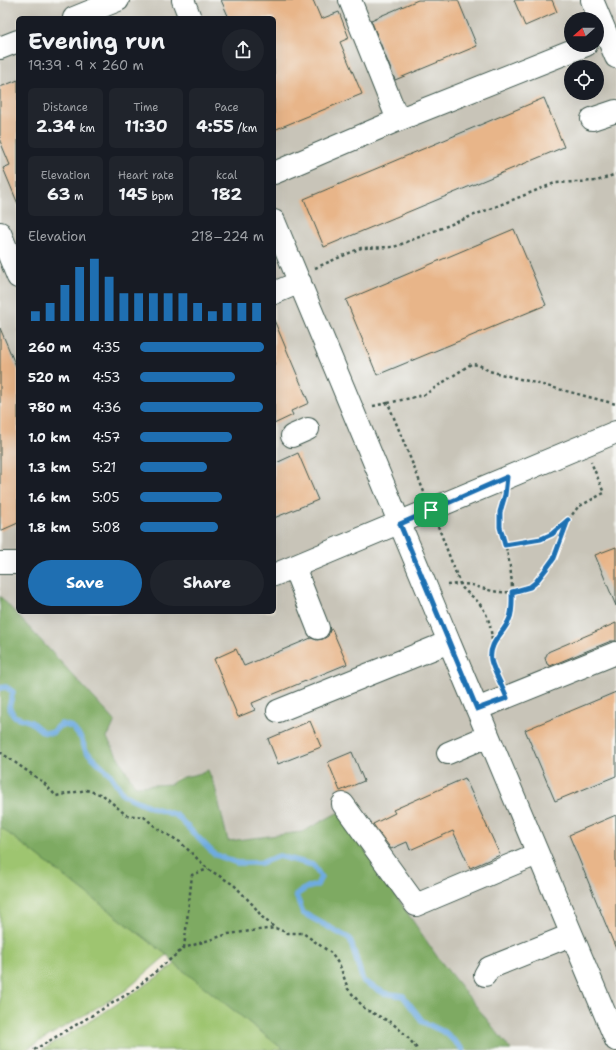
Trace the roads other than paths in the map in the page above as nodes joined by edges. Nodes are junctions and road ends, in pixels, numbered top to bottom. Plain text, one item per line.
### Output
1 (118, 0) edge
2 (183, 0) edge
3 (350, 0) edge
4 (592, 0) edge
5 (595, 12) edge
6 (79, 16) edge
7 (189, 16) edge
8 (604, 41) edge
9 (16, 42) edge
10 (0, 48) edge
11 (568, 52) edge
12 (616, 57) edge
13 (616, 111) edge
14 (592, 119) dead end
15 (398, 120) junction
16 (276, 172) edge
17 (276, 226) edge
18 (7, 233) edge
19 (16, 269) edge
20 (299, 279) junction
21 (276, 292) edge
22 (616, 432) edge
23 (400, 524) junction
24 (16, 562) edge
25 (0, 564) edge
26 (284, 571) edge
27 (318, 628) dead end
28 (449, 642) junction
29 (616, 653) edge
30 (477, 709) junction
31 (278, 710) dead end
32 (488, 736) junction
33 (448, 753) dead end
34 (343, 804) dead end
35 (537, 854) junction
36 (571, 935) junction
37 (485, 975) dead end
38 (616, 1040) edge

1 - 6 lane
2 - 7 lane
3 - 15 lane
4 - 5 lane
8 - 12 lane
9 - 10 lane
11 - 15 lane
13 - 14 lane
15 - 16 lane
17 - 20 lane
18 - 19 lane
20 - 21 lane
20 - 23 lane
22 - 23 lane
23 - 26 lane
23 - 28 lane
24 - 25 lane
26 - 27 lane
28 - 30 lane
28 - 31 lane
29 - 30 lane
30 - 32 lane
32 - 33 lane
32 - 35 lane
34 - 35 lane
35 - 36 lane
36 - 37 lane
36 - 38 lane

